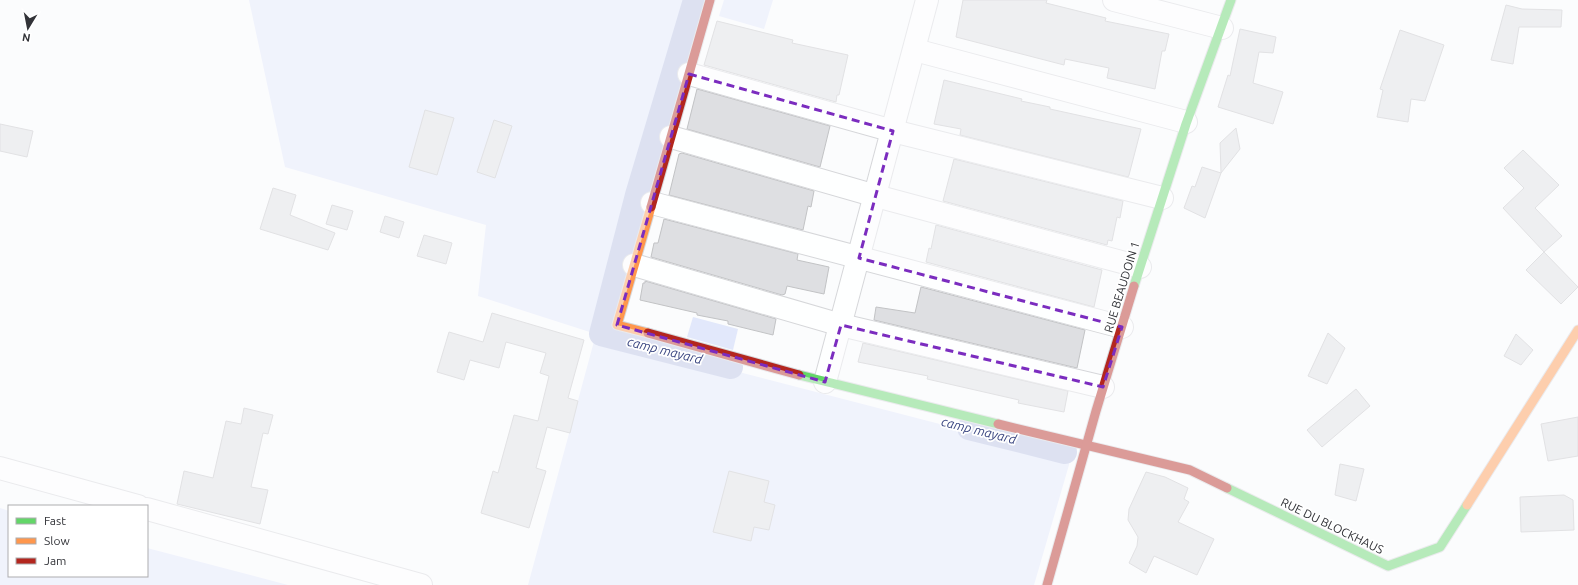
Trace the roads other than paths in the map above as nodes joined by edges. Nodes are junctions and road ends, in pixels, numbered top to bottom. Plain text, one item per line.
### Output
1 (710, 0) edge
2 (927, 0) edge
3 (1114, 0) edge
4 (1232, 0) edge
5 (1222, 28) junction
6 (914, 50) junction
7 (689, 74) junction
8 (1186, 122) junction
9 (893, 131) junction
10 (671, 137) junction
11 (876, 196) junction
12 (1162, 198) junction
13 (652, 203) junction
14 (859, 258) junction
15 (634, 265) junction
16 (1140, 267) junction
17 (841, 325) junction
18 (1122, 327) junction
19 (1578, 330) edge
20 (825, 382) junction
21 (1104, 387) junction
22 (1085, 445) junction
23 (0, 468) edge
24 (134, 505) edge
25 (148, 509) edge
26 (421, 585) edge
27 (1047, 585) edge

1 - 7 street
2 - 6 street
3 - 5 street
4 - 5 street, RUE BEAUDOIN 1
5 - 8 street, RUE BEAUDOIN 1
6 - 8 street
6 - 9 street
7 - 9 street
7 - 10 street
8 - 12 street, RUE BEAUDOIN 1
9 - 11 street
9 - 12 street
10 - 11 street
10 - 13 street
11 - 14 street
11 - 16 street
12 - 16 street, RUE BEAUDOIN 1
13 - 14 street
13 - 15 street
14 - 17 street
14 - 18 street
15 - 17 street
15 - 20 street, RUE DU BLOCKHAUS
16 - 18 street, RUE BEAUDOIN 1
17 - 20 street
17 - 21 street
18 - 21 street, RUE BEAUDOIN 1
19 - 22 street, RUE DU BLOCKHAUS
20 - 22 street, RUE DU BLOCKHAUS
21 - 22 street, RUE BEAUDOIN 1
22 - 27 street, RUE BEAUDOIN 1
23 - 24 street
25 - 26 street

